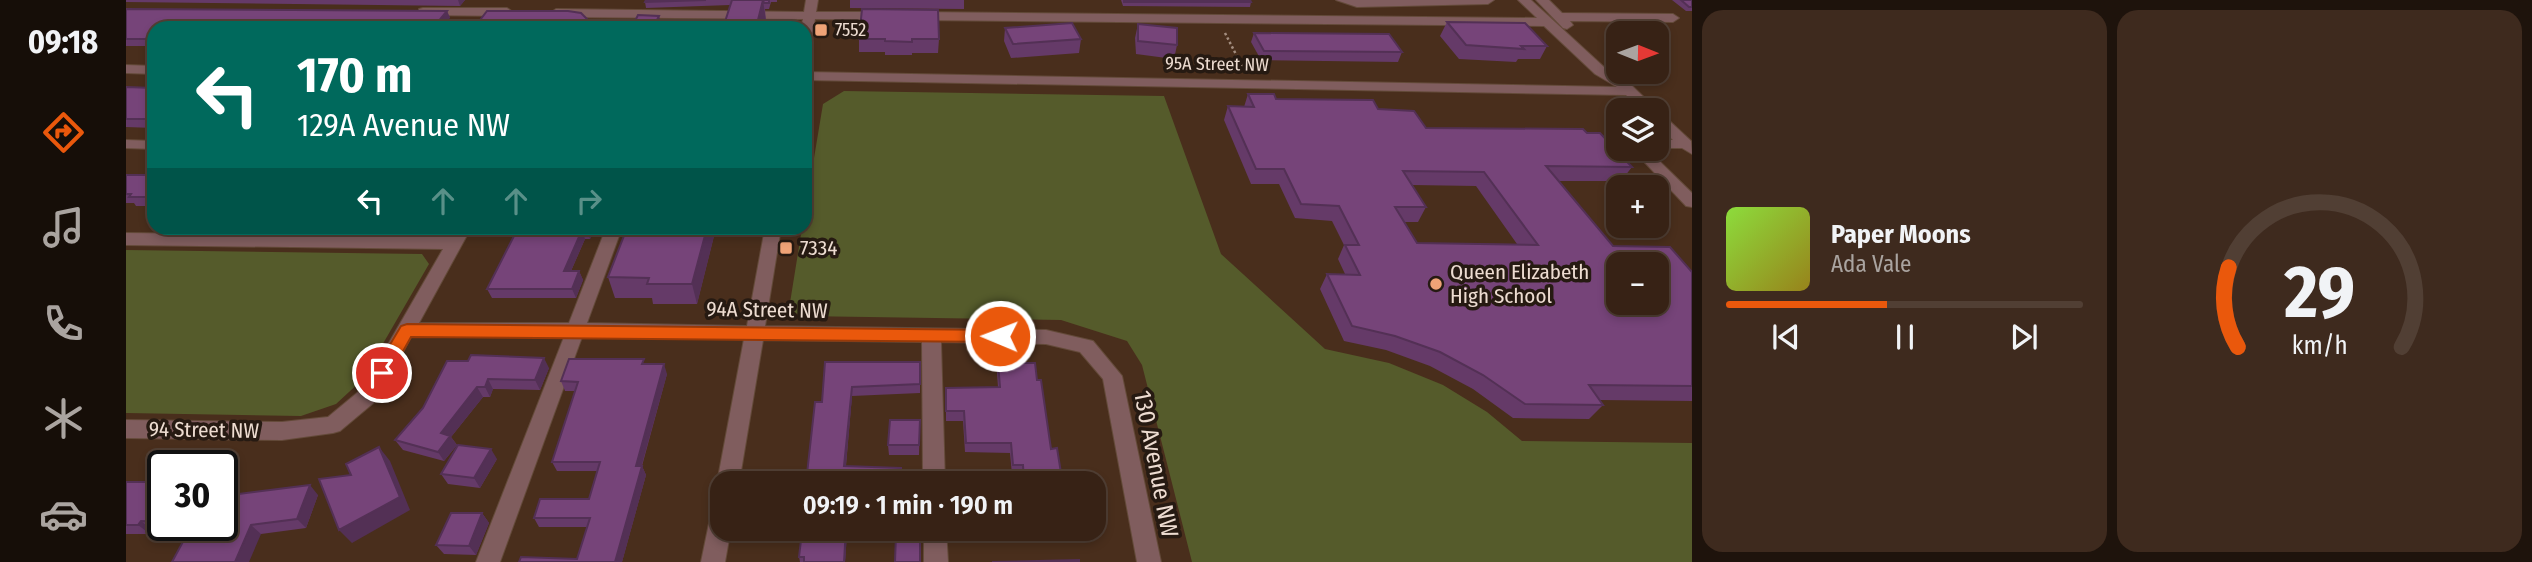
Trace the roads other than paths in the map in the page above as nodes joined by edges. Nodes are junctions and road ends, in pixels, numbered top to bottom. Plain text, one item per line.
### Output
1 (422, 0) edge
2 (812, 0) edge
3 (975, 0) edge
4 (1342, 0) edge
5 (1488, 0) edge
6 (1524, 0) edge
7 (1542, 0) edge
8 (1399, 1) edge
9 (519, 13) edge
10 (545, 13) edge
11 (692, 14) junction
12 (810, 15) junction
13 (893, 16) edge
14 (907, 16) edge
15 (976, 17) junction
16 (1672, 18) dead end
17 (1553, 19) junction
18 (690, 21) edge
19 (809, 21) edge
20 (126, 69) edge
21 (147, 70) edge
22 (812, 76) edge
23 (1624, 86) junction
24 (1637, 98) edge
25 (1669, 128) edge
26 (126, 144) edge
27 (147, 145) edge
28 (1669, 145) edge
29 (1689, 147) edge
30 (1651, 161) edge
31 (1692, 202) edge
32 (459, 235) edge
33 (611, 235) edge
34 (772, 235) edge
35 (126, 239) edge
36 (407, 330) junction
37 (577, 330) junction
38 (755, 332) junction
39 (931, 335) junction
40 (1112, 376) joint
41 (126, 429) edge
42 (729, 471) edge
43 (934, 471) edge
44 (717, 541) edge
45 (935, 541) edge
46 (488, 562) edge
47 (713, 562) edge
48 (936, 562) edge
49 (1149, 562) edge

1 - 9 street
2 - 12 street
3 - 15 street
4 - 8 street
5 - 8 street
6 - 17 street
7 - 17 street
10 - 11 street
11 - 12 street
11 - 18 street
12 - 13 street
12 - 19 street
14 - 15 street
15 - 17 street
16 - 17 street
17 - 23 street
20 - 21 street
22 - 23 street, 95A Street NW
23 - 24 street
25 - 29 street
26 - 27 street
28 - 29 street
30 - 31 street
32 - 35 street
32 - 36 street, 94 Street NW
33 - 37 street
34 - 38 street
36 - 37 street, 94A Street NW
36 - 41 street, 94 Street NW
37 - 38 street, 94A Street NW
37 - 46 street
38 - 39 street, 94A Street NW
38 - 42 street
39 - 40 street, 94A Street NW
39 - 43 street
40 - 49 street, 130 Avenue NW
44 - 47 street
45 - 48 street

